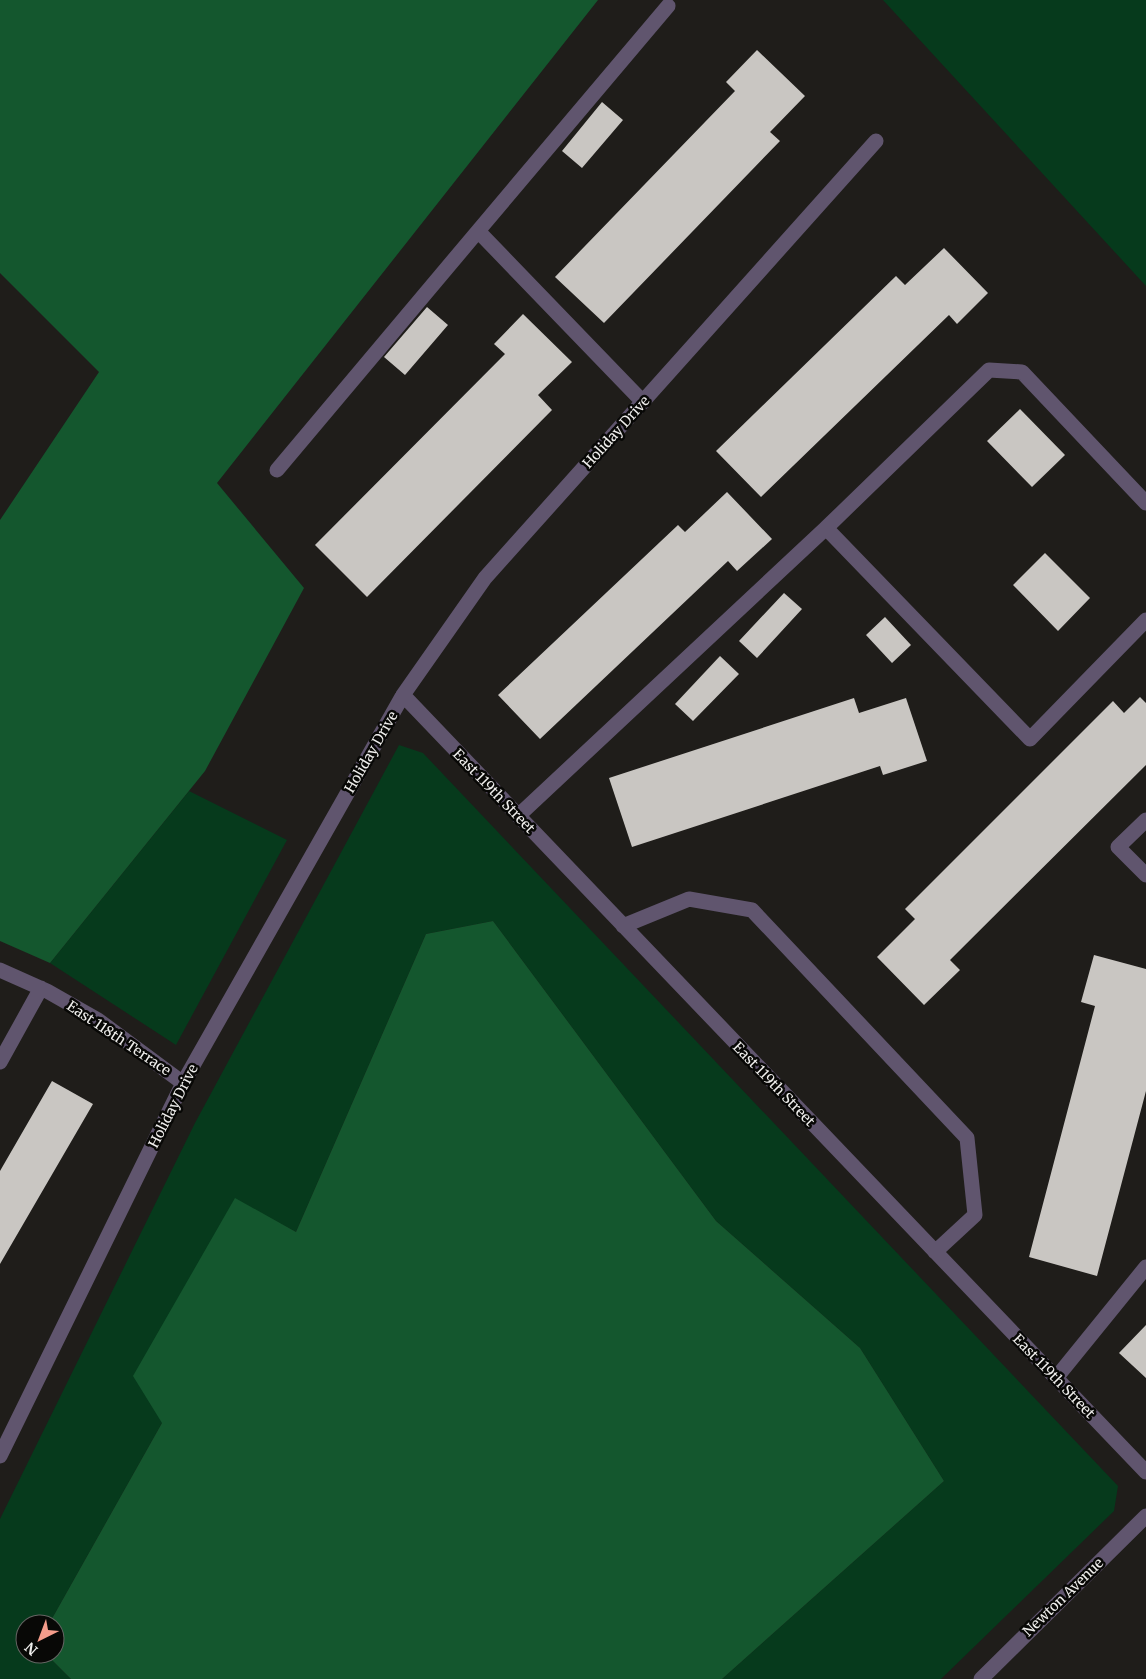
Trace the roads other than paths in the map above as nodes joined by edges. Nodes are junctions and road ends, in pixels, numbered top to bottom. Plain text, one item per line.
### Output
1 (668, 6) dead end
2 (876, 141) dead end
3 (478, 231) junction
4 (642, 402) junction
5 (276, 470) dead end
6 (1146, 503) edge
7 (826, 528) junction
8 (1146, 620) edge
9 (403, 695) junction
10 (518, 816) junction
11 (1146, 820) edge
12 (1146, 875) edge
13 (623, 926) junction
14 (0, 970) edge
15 (41, 988) junction
16 (0, 1062) edge
17 (183, 1082) junction
18 (935, 1252) junction
19 (1146, 1266) edge
20 (1056, 1378) junction
21 (6, 1427) edge
22 (0, 1456) edge
23 (1146, 1472) edge
24 (1146, 1516) edge
25 (981, 1679) edge

1 - 3 street
2 - 4 street, Holiday Drive
3 - 4 street
3 - 5 street
4 - 9 street, Holiday Drive
6 - 7 street
7 - 8 street
7 - 10 street
9 - 10 street, East 119th Street
9 - 17 street, Holiday Drive
10 - 13 street, East 119th Street
11 - 12 street
13 - 18 street, East 119th Street
13 - 18 street
14 - 15 street, East 118th Terrace
15 - 16 street
15 - 17 street, East 118th Terrace
17 - 21 street, Holiday Drive
18 - 20 street, East 119th Street
19 - 20 street
20 - 23 street, East 119th Street
21 - 22 street, Holiday Drive
24 - 25 street, Newton Avenue

